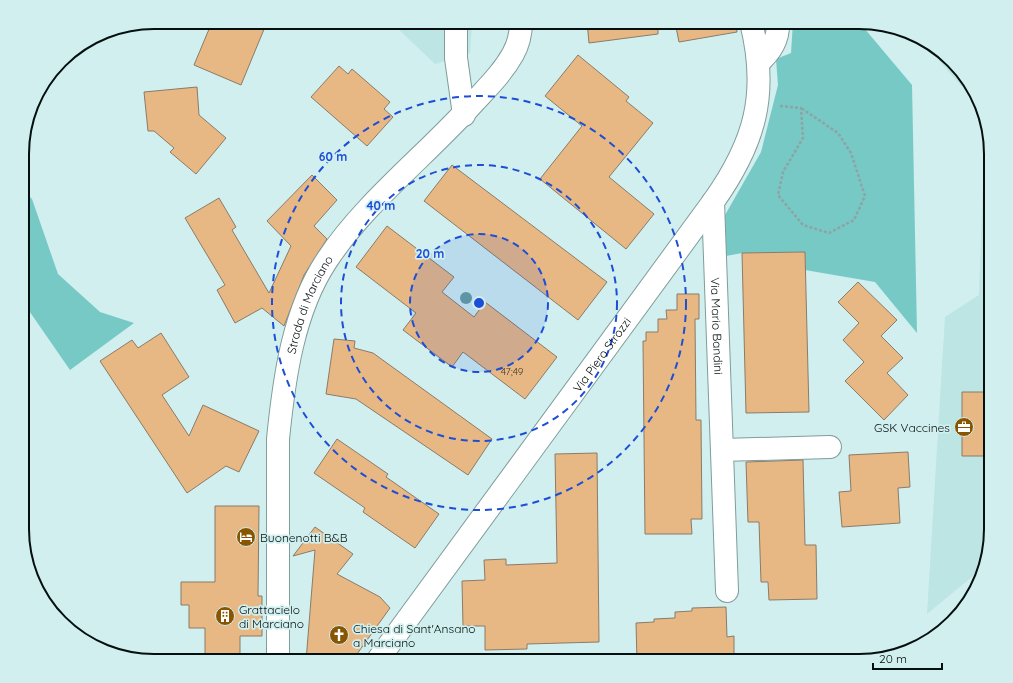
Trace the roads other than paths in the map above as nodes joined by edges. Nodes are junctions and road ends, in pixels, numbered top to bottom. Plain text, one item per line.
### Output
1 (456, 29) edge
2 (520, 29) edge
3 (753, 29) edge
4 (778, 29) edge
5 (758, 63) junction
6 (464, 114) junction
7 (713, 202) junction
8 (830, 447) dead end
9 (722, 450) junction
10 (727, 591) dead end
11 (278, 654) edge
12 (382, 654) edge

1 - 6 street
2 - 6 street, Strada di Marciano
3 - 5 street, Via Piero Strozzi
4 - 5 street
5 - 7 street, Via Piero Strozzi
6 - 11 street, Strada di Marciano
7 - 9 street, Via Mario Bandini
7 - 12 street, Via Piero Strozzi
8 - 9 street
9 - 10 street, Via Mario Bandini

